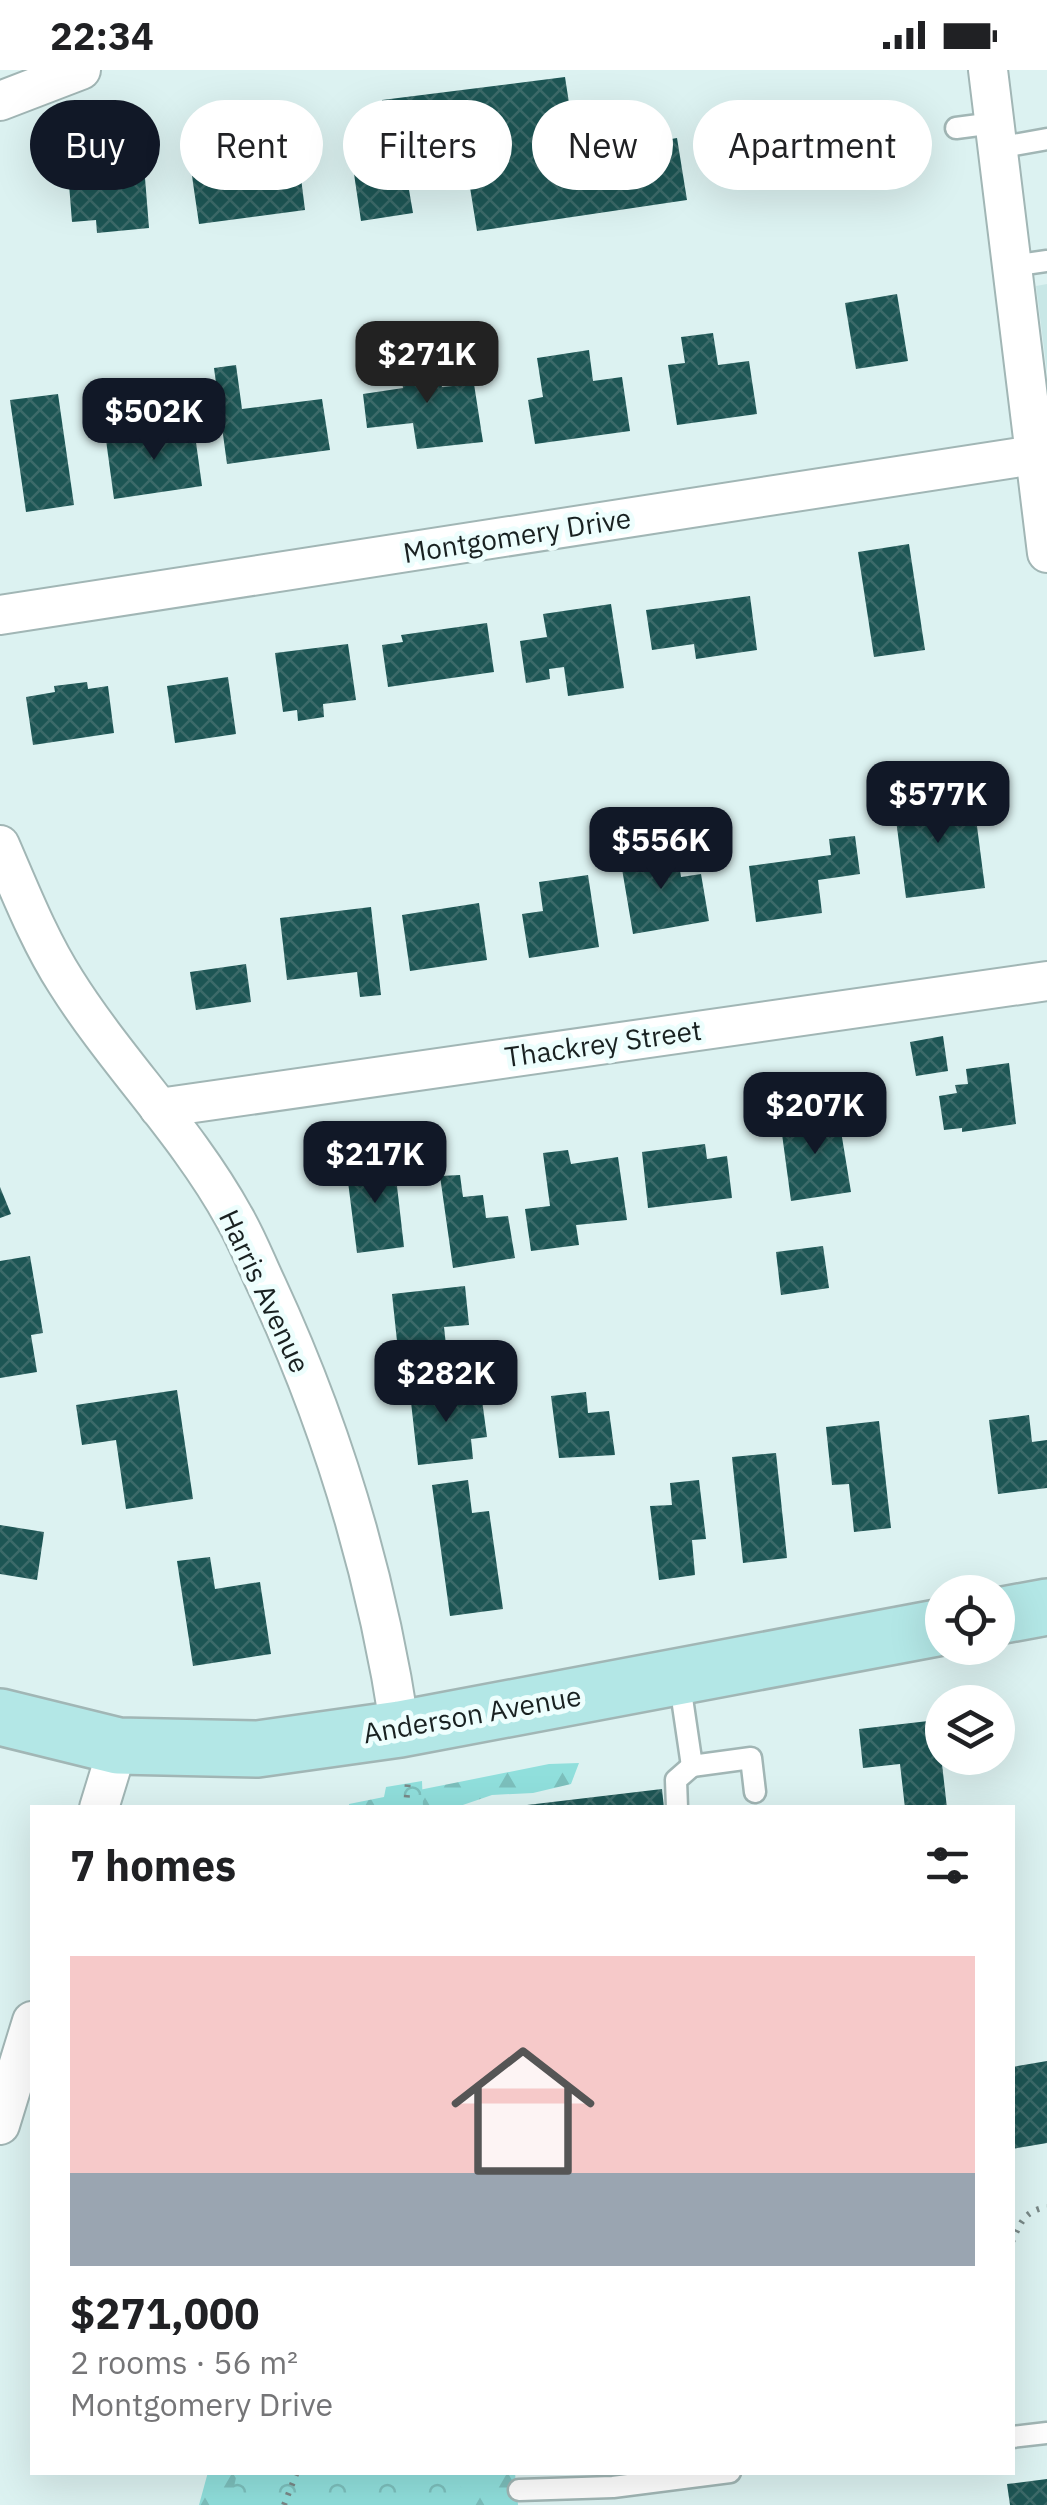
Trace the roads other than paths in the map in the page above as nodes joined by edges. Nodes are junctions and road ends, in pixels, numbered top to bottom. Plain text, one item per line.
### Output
1 (81, 70) edge
2 (988, 70) edge
3 (0, 101) edge
4 (956, 128) dead end
5 (995, 135) junction
6 (1047, 139) edge
7 (1029, 264) edge
8 (1040, 454) edge
9 (1047, 553) edge
10 (0, 615) edge
11 (0, 845) edge
12 (1047, 981) edge
13 (160, 1108) junction
14 (1047, 1607) edge
15 (1015, 1613) edge
16 (925, 1629) edge
17 (679, 1676) junction
18 (0, 1717) edge
19 (118, 1746) junction
20 (404, 1754) junction
21 (692, 1766) junction
22 (755, 1792) dead end
23 (100, 1805) edge
24 (677, 1805) edge
25 (30, 2028) edge
26 (0, 2125) edge
27 (1047, 2433) edge
28 (1015, 2437) edge
29 (708, 2475) edge
30 (519, 2490) dead end

1 - 3 street
2 - 5 street
4 - 5 lane
5 - 6 lane
5 - 7 street
7 - 8 street
8 - 9 street
8 - 10 street, Montgomery Drive
11 - 13 street, Harris Avenue
12 - 13 street, Thackrey Street
13 - 20 street, Harris Avenue
14 - 15 main road
16 - 17 main road, Anderson Avenue
17 - 20 main road, Anderson Avenue
17 - 21 lane
18 - 19 main road, Anderson Avenue
19 - 20 main road, Anderson Avenue
19 - 23 street
21 - 22 lane
21 - 24 lane
25 - 26 street
27 - 28 lane
29 - 30 lane

